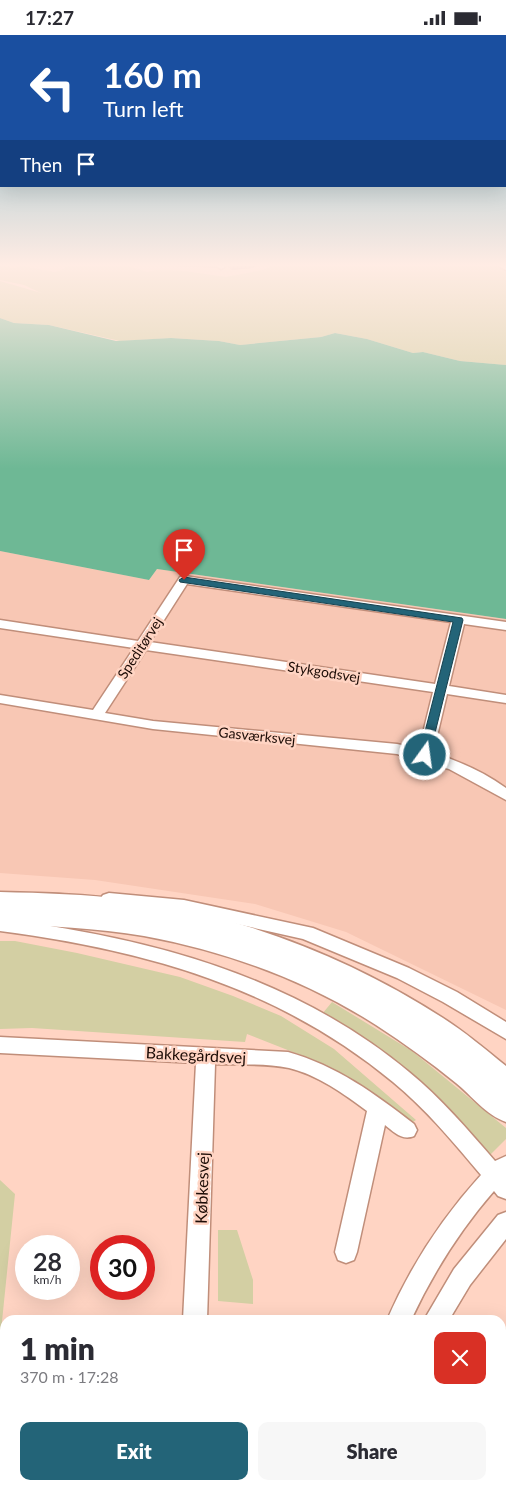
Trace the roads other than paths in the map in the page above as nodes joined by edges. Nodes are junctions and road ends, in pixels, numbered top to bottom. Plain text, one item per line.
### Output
1 (458, 620) junction
2 (0, 624) edge
3 (506, 627) edge
4 (142, 644) junction
5 (441, 689) junction
6 (0, 699) edge
7 (506, 699) edge
8 (96, 716) junction
9 (425, 755) junction
10 (506, 795) edge
11 (0, 899) edge
12 (0, 915) edge
13 (0, 925) edge
14 (506, 1031) edge
15 (0, 1045) edge
16 (206, 1055) junction
17 (506, 1082) edge
18 (378, 1109) junction
19 (506, 1110) edge
20 (406, 1130) dead end
21 (503, 1174) edge
22 (506, 1222) edge
23 (346, 1253) dead end
24 (195, 1315) edge
25 (401, 1315) edge
26 (439, 1315) edge

1 - 3 street
1 - 4 street, Speditørvej
1 - 5 street
2 - 4 street
4 - 5 street, Stykgodsvej
4 - 8 street, Speditørvej
5 - 7 street, Stykgodsvej
5 - 9 street
6 - 8 street, Gasværksvej
8 - 9 street, Gasværksvej
9 - 10 street, Gasværksvej
11 - 14 street
11 - 17 highway
12 - 19 highway
13 - 21 street
15 - 16 street, Bakkegårdsvej
16 - 18 street, Bakkegårdsvej
16 - 24 street, Købkesvej
18 - 20 street, Bakkegårdsvej
18 - 23 street
21 - 25 street
22 - 26 street

